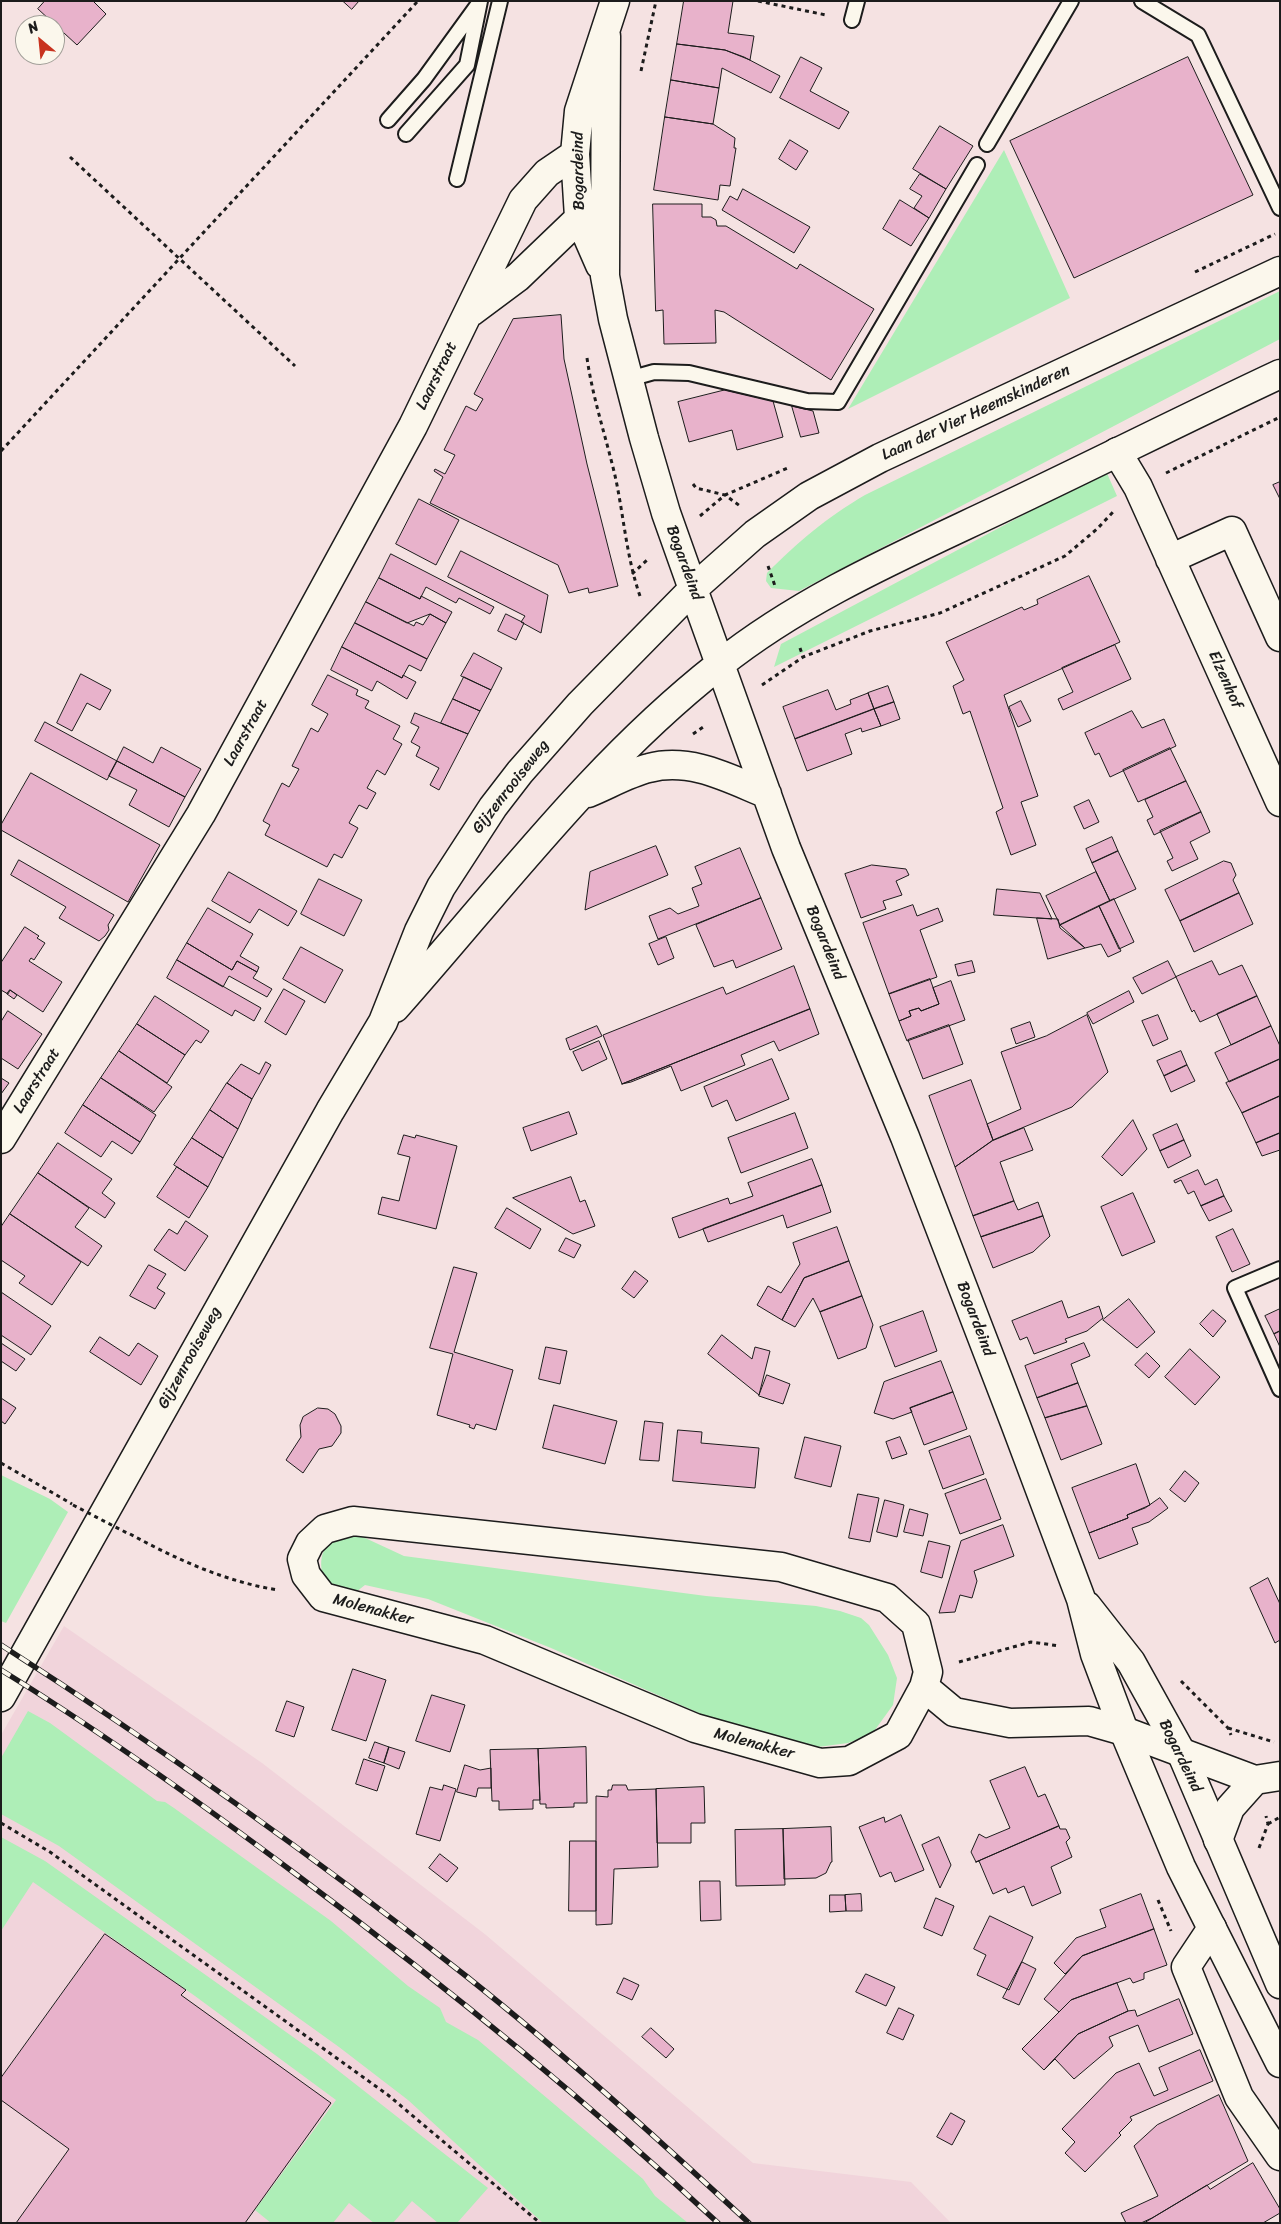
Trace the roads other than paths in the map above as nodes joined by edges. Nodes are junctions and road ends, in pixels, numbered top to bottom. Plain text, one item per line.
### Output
1 (480, 1) edge
2 (500, 1) edge
3 (615, 1) edge
4 (857, 1) edge
5 (1071, 1) edge
6 (1142, 1) edge
7 (852, 20) road end
8 (606, 36) junction
9 (388, 120) dead end
10 (406, 134) dead end
11 (987, 144) dead end
12 (575, 154) junction
13 (977, 165) dead end
14 (457, 179) dead end
15 (604, 196) junction
16 (1280, 208) edge
17 (579, 217) junction
18 (1280, 271) edge
19 (605, 276) junction
20 (468, 315) junction
21 (1280, 374) edge
22 (629, 379) junction
23 (1117, 452) junction
24 (1170, 559) junction
25 (693, 589) junction
26 (1280, 636) edge
27 (720, 663) junction
28 (767, 794) junction
29 (575, 798) junction
30 (1280, 802) edge
31 (383, 1022) junction
32 (1, 1139) edge
33 (1280, 1269) edge
34 (1280, 1389) edge
35 (1081, 1599) junction
36 (926, 1680) junction
37 (1, 1696) edge
38 (1124, 1731) junction
39 (1182, 1752) junction
40 (1267, 1778) edge
41 (1218, 1840) junction
42 (1212, 1928) junction
43 (1254, 1928) junction
44 (1280, 1948) edge
45 (1280, 1984) edge
46 (1280, 2063) edge
47 (1280, 2156) edge

1 - 9 lane
1 - 10 lane
2 - 14 lane
3 - 8 street, Bogardeind
4 - 7 lane
5 - 11 lane
6 - 16 lane
8 - 12 street, Bogardeind
8 - 15 street, Bogardeind
12 - 17 street, Bogardeind
12 - 20 street, Laarstraat
13 - 22 lane
15 - 17 street, Laarstraat
15 - 19 street, Bogardeind
17 - 19 street, Bogardeind
17 - 20 street, Laarstraat
18 - 25 street, Laan der Vier Heemskinderen
19 - 22 street, Bogardeind
20 - 32 street, Laarstraat
21 - 23 street
22 - 25 street, Bogardeind
23 - 24 street, Elzenhof
23 - 27 street
24 - 26 street
24 - 30 street, Elzenhof
25 - 27 street, Bogardeind
25 - 31 street, Gijzenrooiseweg
27 - 28 street, Bogardeind
27 - 29 street, Gijzenrooiseweg
28 - 29 street
28 - 35 street, Bogardeind
29 - 31 street, Gijzenrooiseweg
31 - 37 street, Gijzenrooiseweg
33 - 34 lane
35 - 38 street, Bogardeind
35 - 39 street, Bogardeind
36 - 36 street, Molenakker
36 - 38 street
38 - 39 street
38 - 42 street, Bogardeind
39 - 40 street
39 - 41 street, Bogardeind
40 - 41 street
41 - 43 street, Bogardeind
42 - 46 street, Bogardeind
42 - 47 street
43 - 44 street
43 - 45 street, Bogardeind

